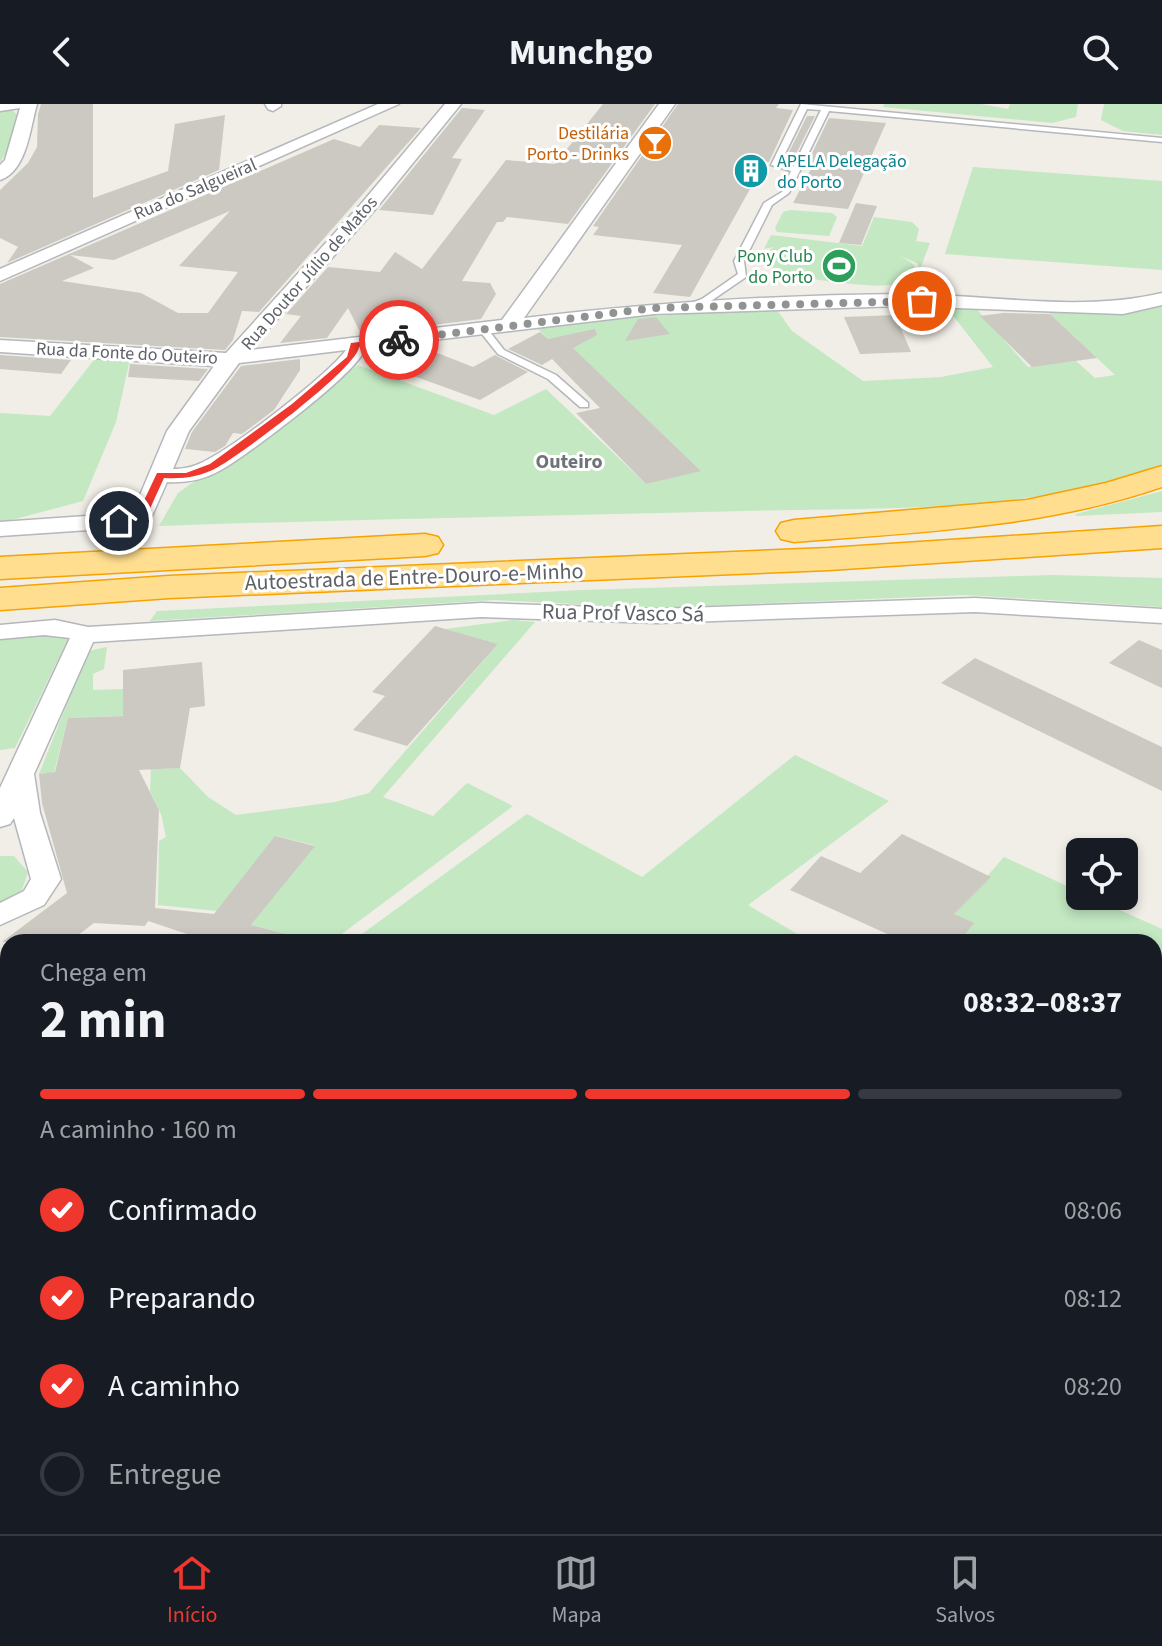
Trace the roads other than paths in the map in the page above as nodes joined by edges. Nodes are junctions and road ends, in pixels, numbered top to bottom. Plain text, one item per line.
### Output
1 (19, 104) edge
2 (29, 104) edge
3 (453, 104) edge
4 (667, 104) edge
5 (804, 105) edge
6 (0, 106) edge
7 (390, 108) edge
8 (826, 108) junction
9 (1162, 140) edge
10 (796, 170) junction
11 (0, 175) edge
12 (0, 276) edge
13 (1162, 299) edge
14 (688, 307) junction
15 (508, 326) junction
16 (483, 329) junction
17 (354, 345) junction
18 (0, 346) edge
19 (233, 359) junction
20 (584, 405) dead end
21 (160, 475) junction
22 (1162, 476) edge
23 (1162, 520) edge
24 (0, 529) edge
25 (794, 531) junction
26 (1162, 537) edge
27 (829, 559) junction
28 (1162, 566) edge
29 (0, 568) edge
30 (0, 599) edge
31 (1162, 616) edge
32 (0, 632) edge
33 (84, 635) junction
34 (21, 775) junction
35 (0, 818) edge
36 (0, 915) edge

1 - 6 street
2 - 11 street
3 - 19 street, Rua Doutor Júlio de Matos
4 - 15 street
5 - 8 lane
5 - 10 lane
7 - 12 street, Rua do Salgueiral
8 - 9 lane
8 - 10 lane
10 - 14 lane
13 - 14 street, Rua da Fonte do Outeiro
14 - 15 street, Rua da Fonte do Outeiro
15 - 16 street, Rua da Fonte do Outeiro
16 - 17 street, Rua da Fonte do Outeiro
16 - 20 lane
17 - 19 street, Rua da Fonte do Outeiro
17 - 21 street
18 - 19 street, Rua da Fonte do Outeiro
19 - 21 street, Rua Doutor Júlio de Matos
21 - 24 street, Rua Doutor Júlio de Matos
22 - 25 highway
23 - 25 highway
25 - 29 highway, Autoestrada de Entre-Douro-e-Minho
26 - 27 highway
27 - 28 highway
27 - 30 highway, Autoestrada de Entre-Douro-e-Minho
31 - 33 street, Rua Prof Vasco Sá
32 - 33 street, Rua Prof Vasco Sá
33 - 34 street
34 - 35 street
34 - 36 street

